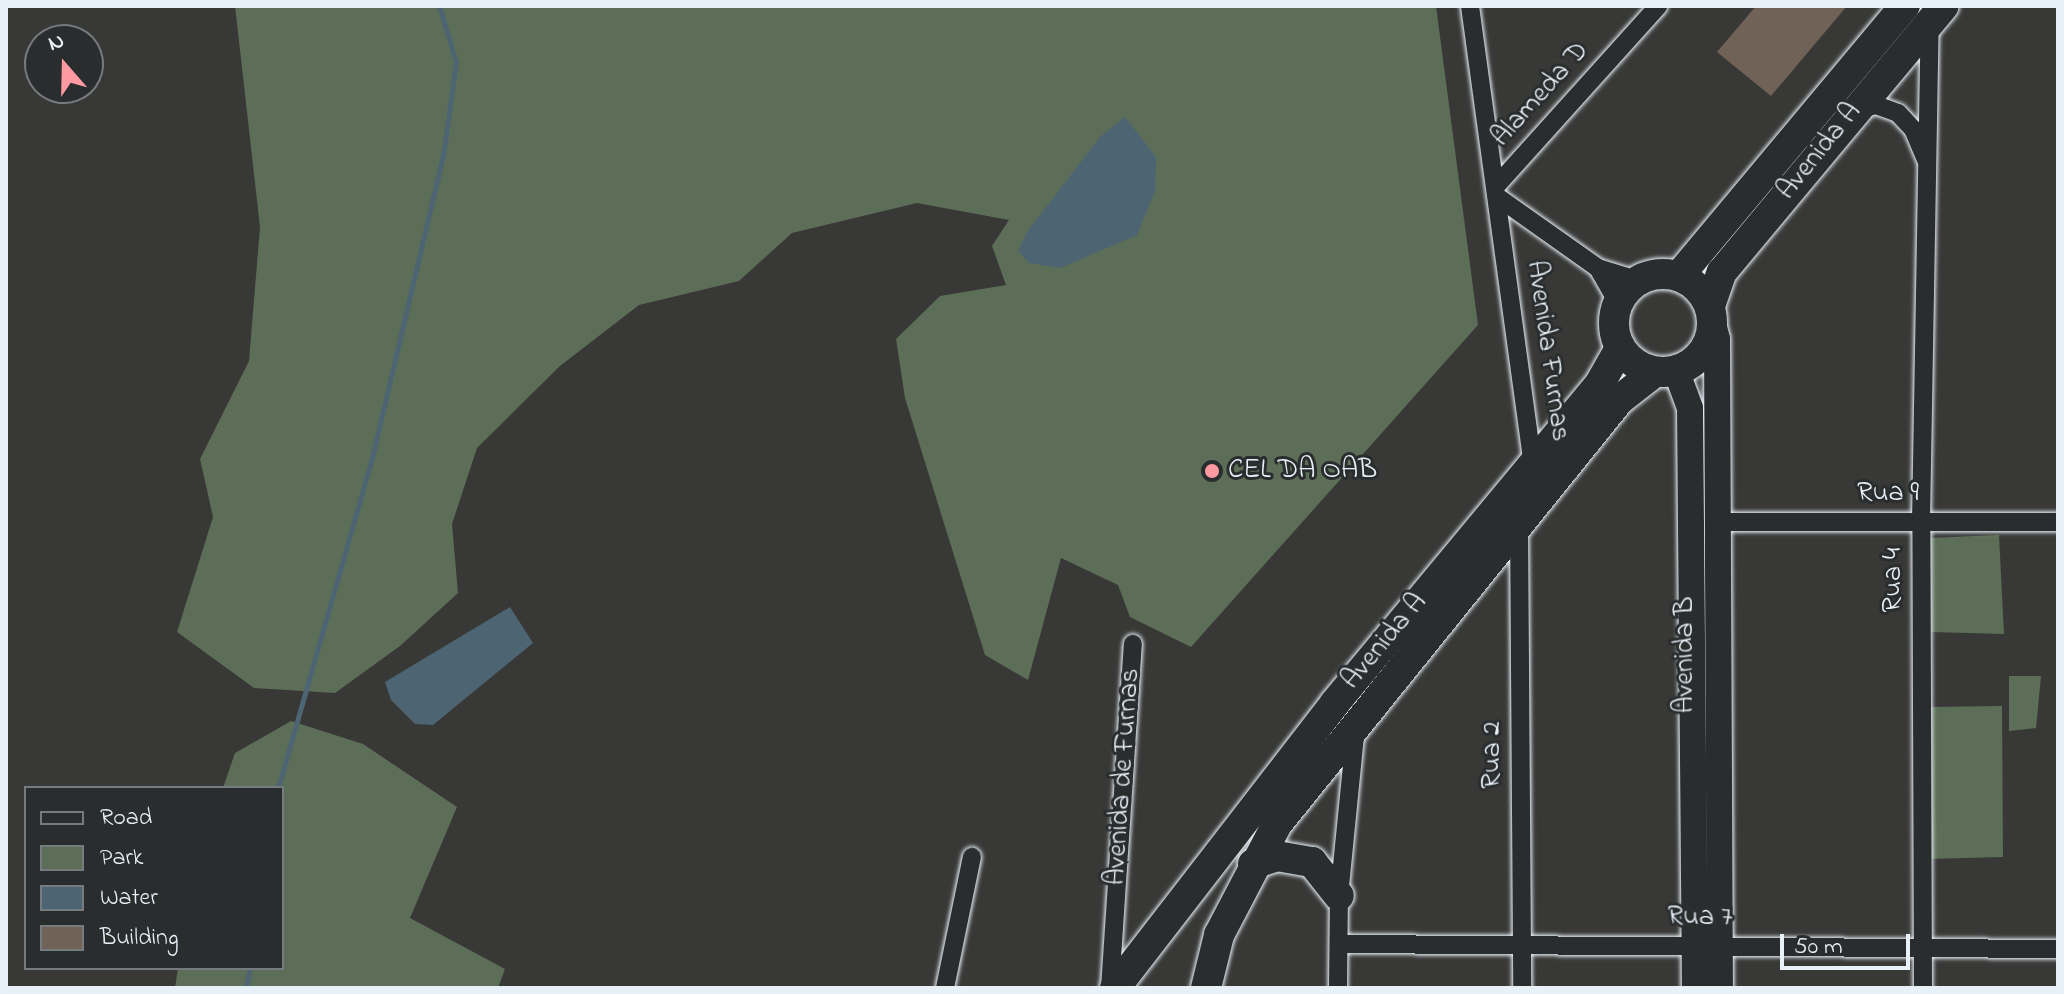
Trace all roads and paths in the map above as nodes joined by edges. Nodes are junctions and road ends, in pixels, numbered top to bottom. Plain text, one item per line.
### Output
1 (1470, 6) edge
2 (1658, 6) edge
3 (1926, 11) edge
4 (1851, 113) junction
5 (1931, 173) junction
6 (1498, 192) junction
7 (1598, 268) junction
8 (1679, 276) junction
9 (1627, 292) junction
10 (1711, 314) junction
11 (1620, 348) junction
12 (1666, 371) junction
13 (1535, 461) junction
14 (1717, 522) junction
15 (1921, 522) junction
16 (2058, 522) edge
17 (1519, 523) junction
18 (1133, 644) dead end
19 (1357, 730) junction
20 (972, 857) dead end
21 (1253, 864) junction
22 (1339, 896) junction
23 (1114, 911) junction
24 (1150, 938) joint
25 (1342, 944) junction
26 (1522, 945) junction
27 (1707, 946) junction
28 (1923, 949) junction
29 (2058, 949) edge
30 (1130, 962) junction
31 (945, 988) edge
32 (1112, 988) edge
33 (1206, 988) edge
34 (1338, 988) edge
35 (1522, 988) edge
36 (1695, 988) edge
37 (1720, 988) edge
38 (1923, 988) edge

1 - 6 street, Avenida Furnas
2 - 6 street, Alameda D
3 - 4 main road, Avenida A
3 - 5 street, Rua 4
3 - 8 main road, Avenida A
4 - 5 street, Rua 4
4 - 10 main road, Avenida A
5 - 15 street, Rua 4
6 - 7 street
6 - 13 street, Avenida Furnas
7 - 9 street
7 - 9 street
8 - 9 main road
8 - 10 main road
9 - 11 main road
10 - 12 main road
10 - 14 street, Avenida B
11 - 12 main road
11 - 13 main road, Avenida A
12 - 17 main road, Avenida A
12 - 27 street, Avenida B
13 - 17 street, Avenida Furnas
13 - 24 main road, Avenida A
14 - 15 street, Rua 9
14 - 27 street, Avenida B
15 - 16 street, Rua 9
15 - 28 street, Rua 4
17 - 19 main road, Avenida A
17 - 26 street, Rua 2
18 - 23 street, Avenida de Furnas
19 - 21 main road
19 - 22 street, Avenida A
20 - 31 street
21 - 22 main road
21 - 33 main road
22 - 25 street, Avenida A
23 - 30 street, Avenida de Furnas
23 - 32 street, Avenida de Furnas
24 - 30 main road, Avenida de Furnas
25 - 26 street, Rua 7
25 - 34 street, Avenida A
26 - 27 street, Rua 7
26 - 35 street, Rua 2
27 - 28 street, Rua 7
27 - 36 street, Avenida B
27 - 37 street, Avenida B
28 - 29 street, Rua 7
28 - 38 street, Rua 4
30 - 32 main road, Avenida de Furnas

